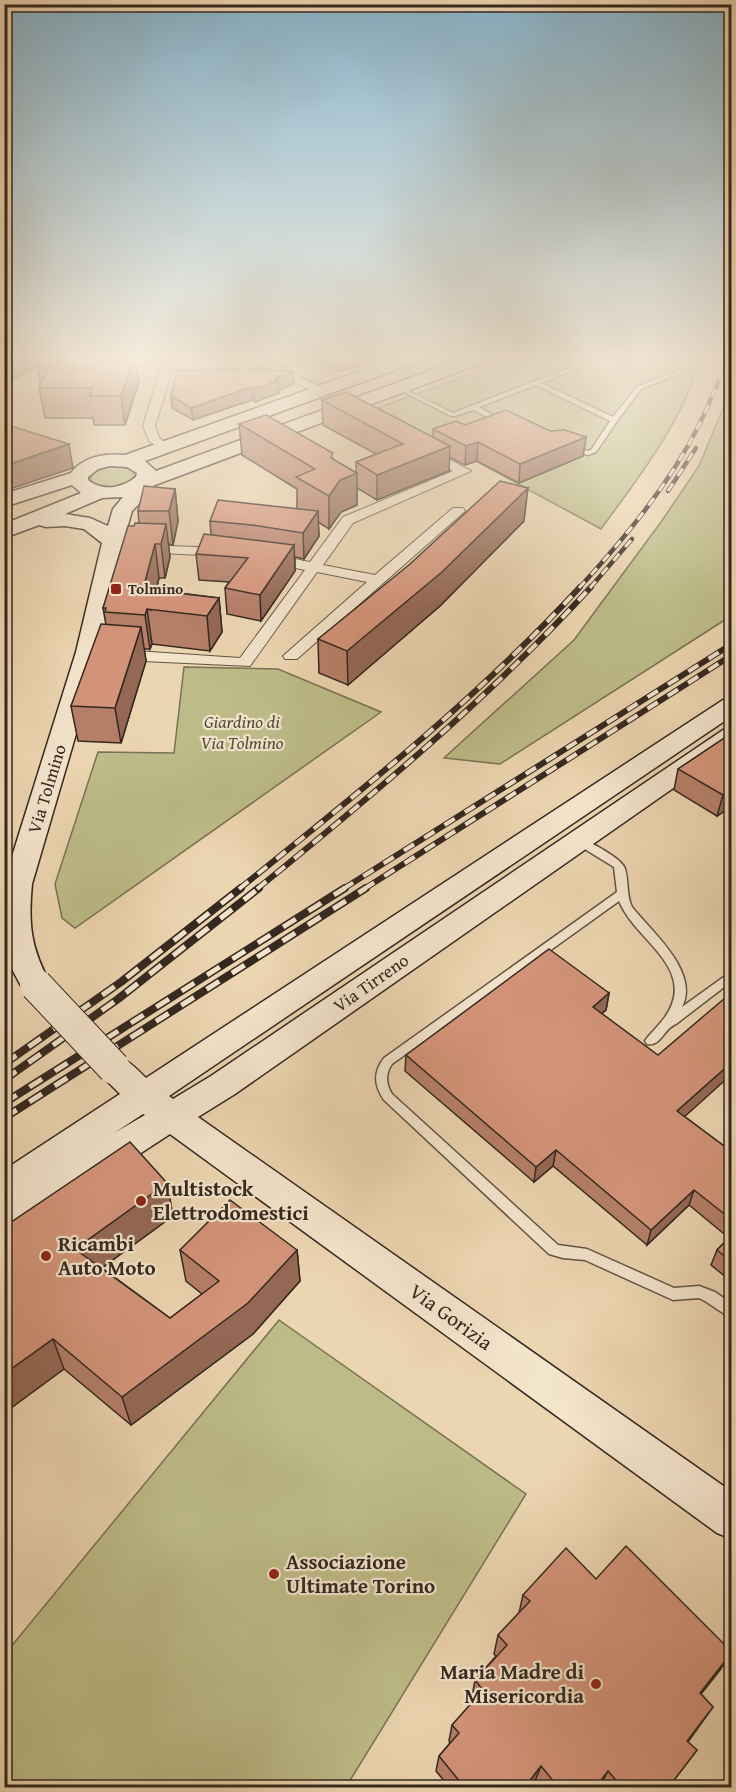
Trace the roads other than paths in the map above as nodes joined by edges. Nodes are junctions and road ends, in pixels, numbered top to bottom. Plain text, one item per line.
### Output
1 (156, 441) edge
2 (177, 441) edge
3 (255, 441) edge
4 (601, 441) edge
5 (561, 443) edge
6 (412, 444) edge
7 (162, 446) junction
8 (75, 455) dead end
9 (126, 461) junction
10 (95, 464) junction
11 (78, 477) junction
12 (140, 484) junction
13 (103, 493) junction
14 (360, 499) dead end
15 (4, 501) edge
16 (376, 508) junction
17 (123, 509) junction
18 (458, 511) dead end
19 (32, 522) junction
20 (4, 532) edge
21 (112, 546) junction
22 (232, 554) edge
23 (254, 556) edge
24 (314, 567) junction
25 (378, 580) junction
26 (88, 652) junction
27 (291, 656) dead end
28 (732, 705) edge
29 (732, 735) edge
30 (579, 840) junction
31 (622, 894) junction
32 (732, 975) edge
33 (666, 1025) junction
34 (651, 1041) dead end
35 (158, 1106) junction
36 (4, 1189) edge
37 (4, 1223) edge
38 (732, 1313) edge
39 (732, 1518) edge

1 - 7 street
2 - 7 street
3 - 12 street
4 - 5 lane
6 - 16 street
7 - 9 street
8 - 10 street
9 - 10 street
9 - 12 street
10 - 11 street
11 - 13 street
11 - 15 street
12 - 13 street
12 - 17 street, Via Tolmino
13 - 17 street
13 - 19 street
14 - 16 street
16 - 24 street
17 - 21 street, Via Tolmino
18 - 25 street
19 - 20 street
19 - 21 street
21 - 22 street
21 - 26 street, Via Tolmino
23 - 24 street
24 - 25 street
24 - 26 street
25 - 27 street
26 - 35 street, Via Tolmino, bridge
28 - 35 street, Via Tirreno
29 - 30 street, Via Tirreno
30 - 31 lane
30 - 35 street, Via Tirreno
31 - 33 lane
31 - 38 lane
32 - 33 lane
33 - 34 lane
35 - 36 street, Via Tirreno
35 - 37 street, Via Tirreno
35 - 39 street, Via Gorizia

